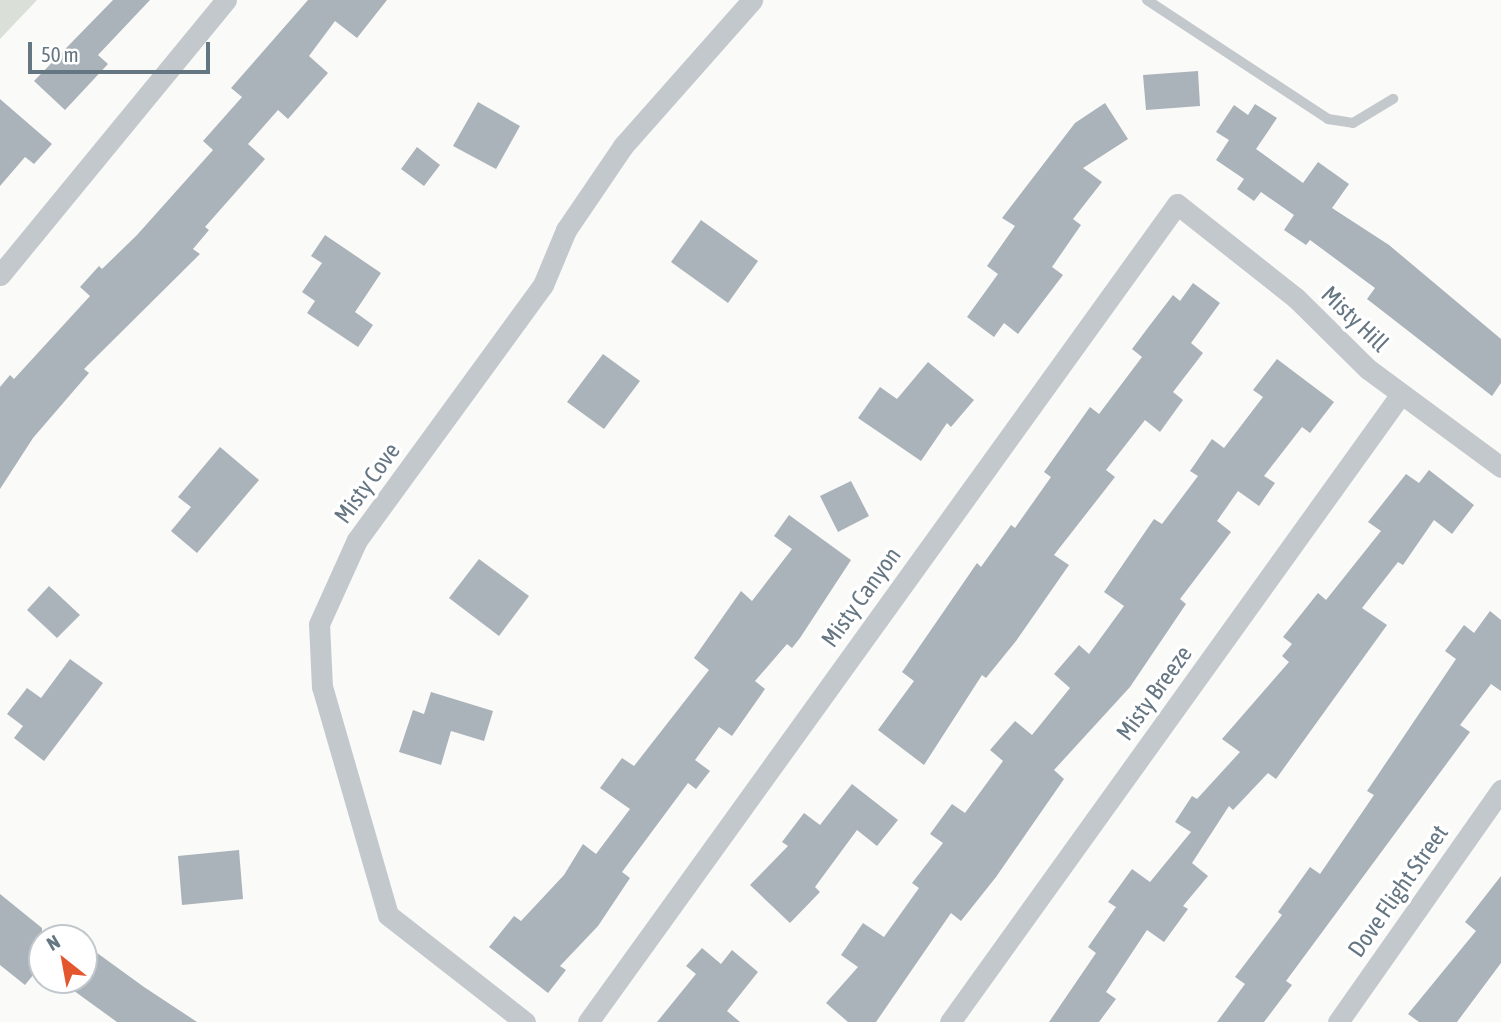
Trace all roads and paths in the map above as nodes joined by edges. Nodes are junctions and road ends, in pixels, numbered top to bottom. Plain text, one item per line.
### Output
1 (226, 0) edge
2 (752, 0) edge
3 (1147, 0) edge
4 (1393, 99) dead end
5 (1177, 204) joint
6 (0, 275) edge
7 (1401, 394) junction
8 (1501, 467) edge
9 (1501, 789) edge
10 (525, 1022) edge
11 (589, 1022) edge
12 (950, 1022) edge
13 (1338, 1022) edge

1 - 6 street
2 - 10 street, Misty Cove
3 - 4 lane
5 - 7 street, Misty Hill
5 - 11 street, Misty Canyon
7 - 8 street, Misty Hill
7 - 12 street, Misty Breeze
9 - 13 street, Dove Flight Street

